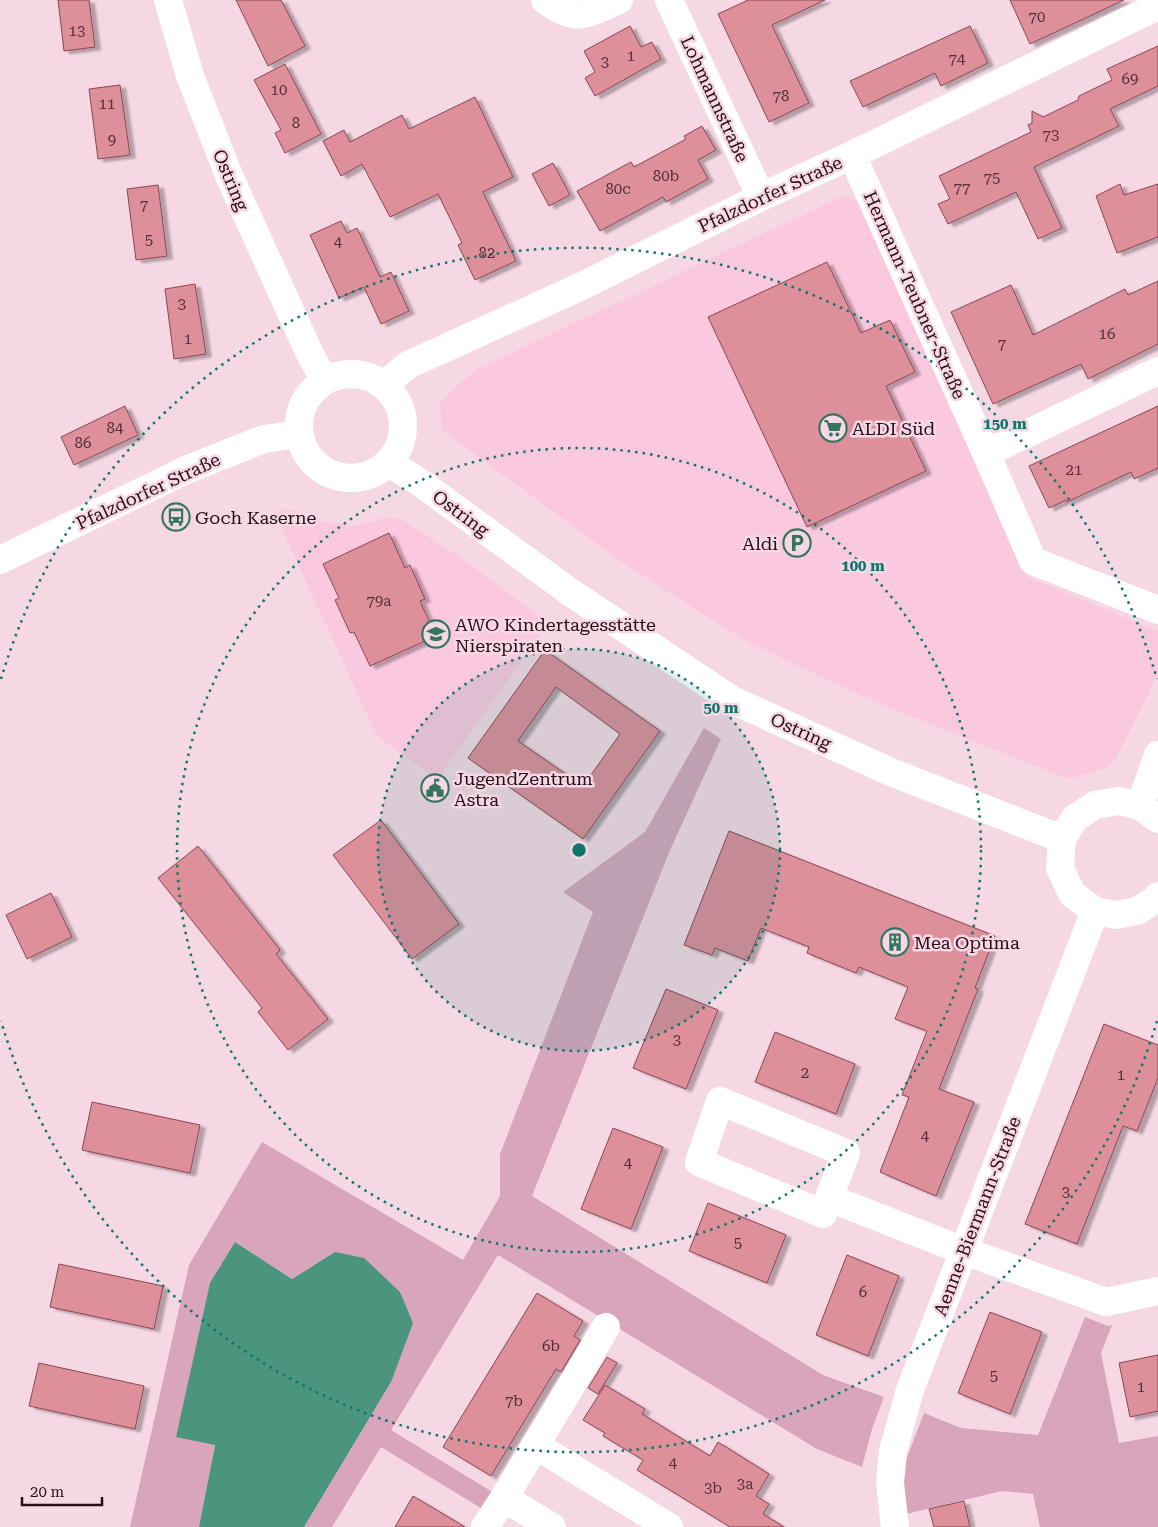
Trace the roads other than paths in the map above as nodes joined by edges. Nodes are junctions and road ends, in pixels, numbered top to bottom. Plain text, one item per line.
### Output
1 (168, 0) edge
2 (545, 0) edge
3 (619, 0) edge
4 (669, 0) edge
5 (1158, 6) edge
6 (852, 155) junction
7 (761, 197) junction
8 (1158, 371) edge
9 (324, 380) junction
10 (384, 385) junction
11 (299, 434) junction
12 (986, 453) junction
13 (389, 463) junction
14 (0, 560) edge
15 (1158, 610) edge
16 (1158, 755) edge
17 (1149, 812) edge
18 (1062, 839) junction
19 (1158, 896) edge
20 (1095, 911) junction
21 (829, 1198) junction
22 (964, 1251) junction
23 (1158, 1292) edge
24 (606, 1327) dead end
25 (535, 1445) junction
26 (504, 1498) junction
27 (486, 1527) edge
28 (552, 1527) edge
29 (669, 1527) edge
30 (895, 1527) edge

1 - 9 street, Ostring
2 - 3 street
4 - 7 street, Lohmannstraße
5 - 6 street, Pfalzdorfer Straße
6 - 7 street, Pfalzdorfer Straße
6 - 12 street, Hermann-Teubner-Straße
7 - 10 street, Pfalzdorfer Straße
8 - 12 street
9 - 10 street
9 - 11 street
10 - 13 street
11 - 13 street
11 - 14 street, Pfalzdorfer Straße
12 - 15 street, Hermann-Teubner-Straße
13 - 18 street, Ostring
16 - 17 street
17 - 18 street
18 - 20 street
19 - 20 street
20 - 22 street, Aenne-Biermann-Straße
21 - 21 street
21 - 22 street
22 - 23 street
22 - 30 street, Aenne-Biermann-Straße
24 - 25 street
25 - 26 street
25 - 29 street
26 - 27 street
26 - 28 street

